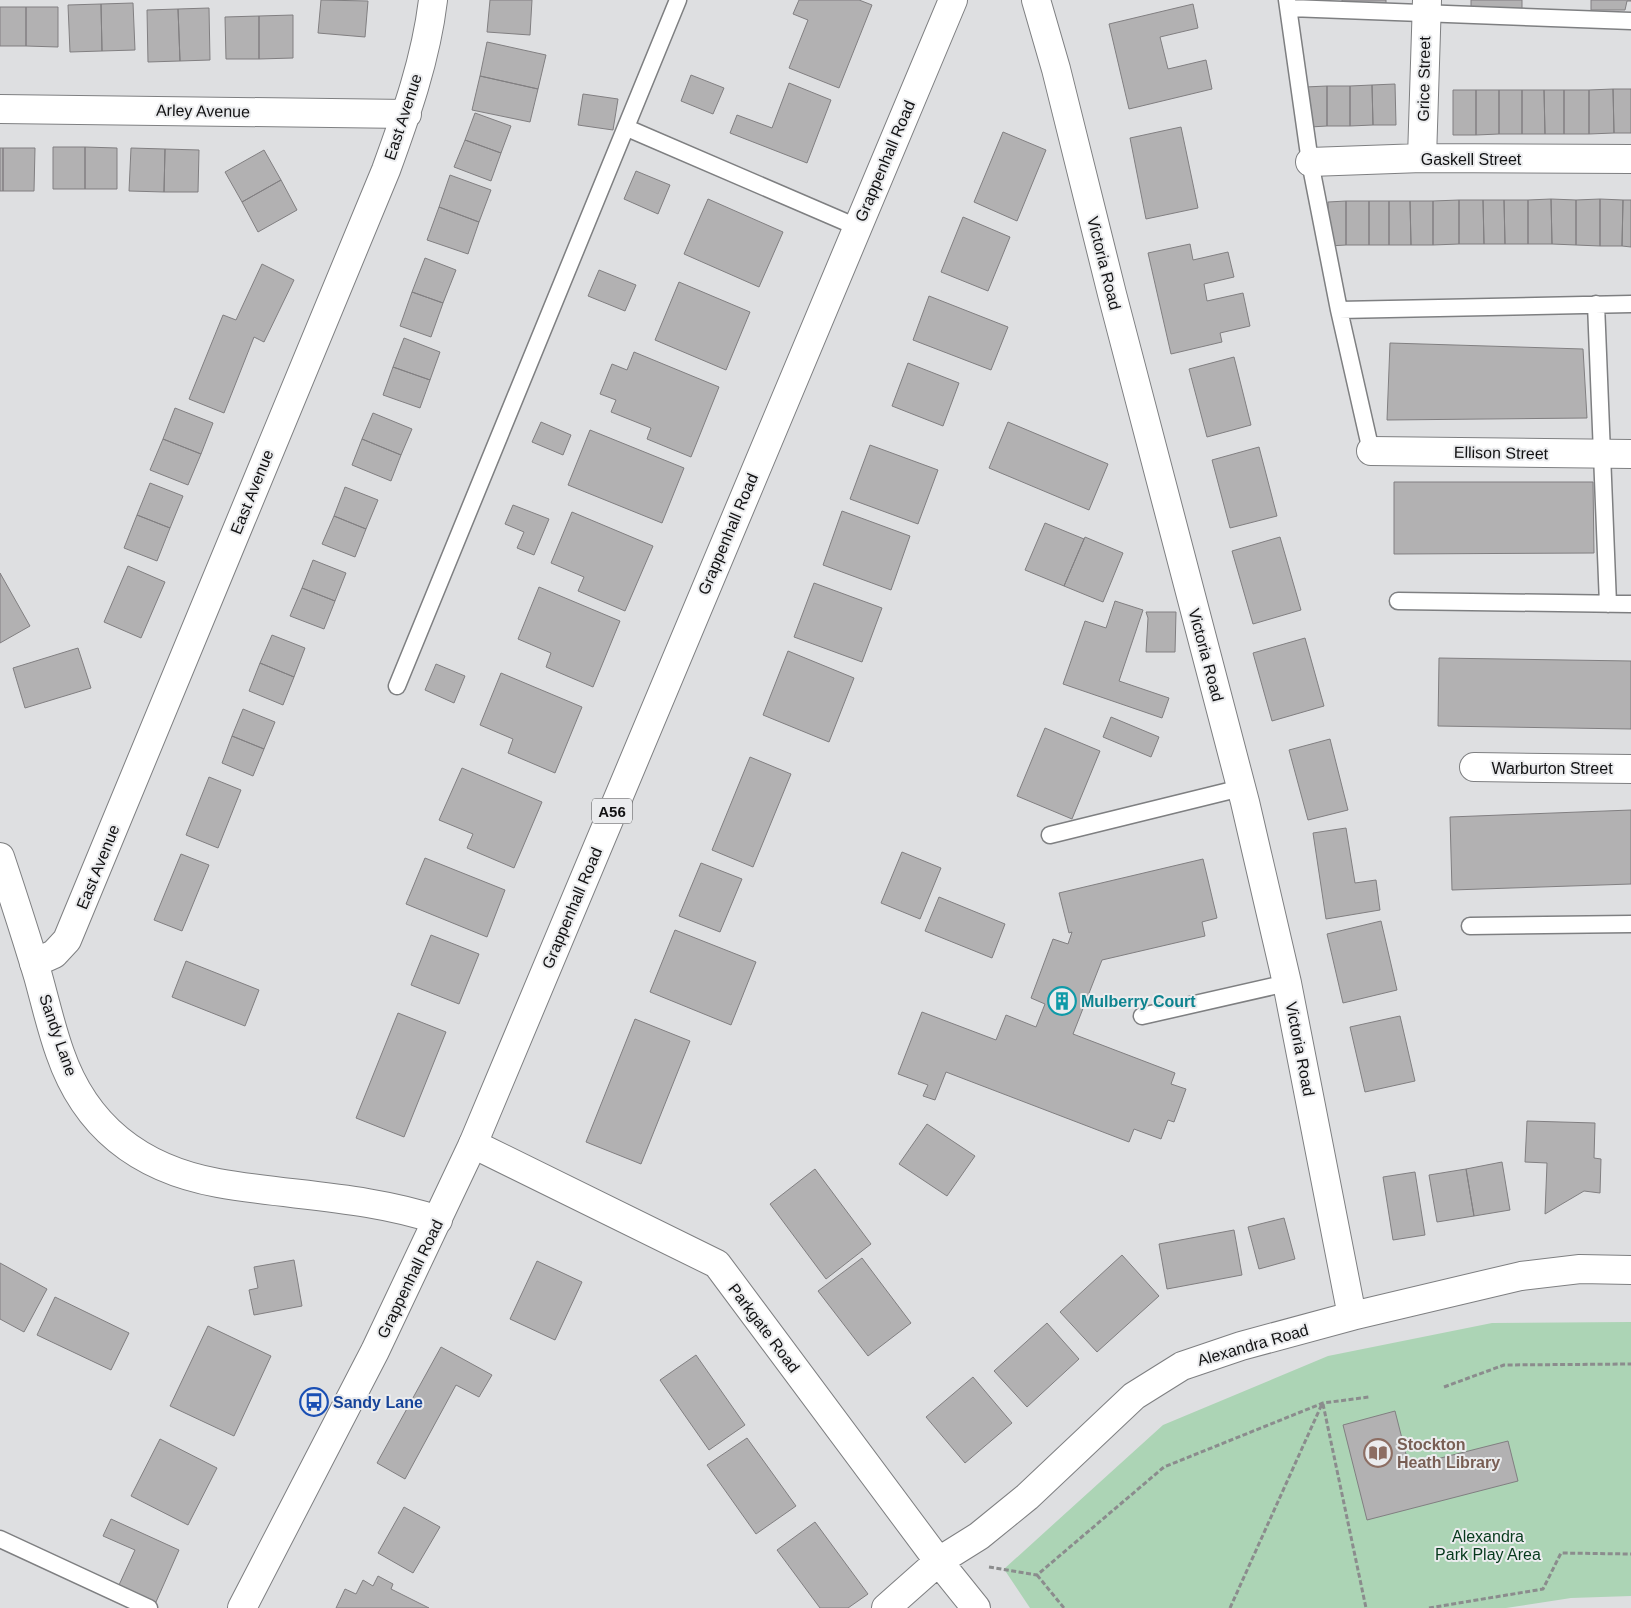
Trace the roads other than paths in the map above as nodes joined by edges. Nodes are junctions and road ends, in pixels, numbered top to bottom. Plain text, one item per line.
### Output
1 (433, 0) edge
2 (678, 0) edge
3 (1036, 0) edge
4 (948, 1) edge
5 (1288, 4) edge
6 (1426, 7) edge
7 (1631, 21) edge
8 (0, 109) edge
9 (407, 114) junction
10 (627, 128) junction
11 (1422, 158) junction
12 (1631, 160) edge
13 (1310, 162) junction
14 (857, 227) junction
15 (1596, 304) junction
16 (1631, 304) edge
17 (1339, 310) junction
18 (1371, 451) joint
19 (1601, 454) junction
20 (1631, 454) edge
21 (1398, 601) dead end
22 (1608, 604) junction
23 (1631, 604) edge
24 (396, 686) dead end
25 (1474, 767) dead end
26 (1631, 768) edge
27 (1241, 788) junction
28 (1050, 835) dead end
29 (0, 857) edge
30 (1631, 924) edge
31 (1470, 926) dead end
32 (34, 963) junction
33 (1287, 984) junction
34 (1142, 1016) dead end
35 (473, 1144) junction
36 (438, 1220) junction
37 (1631, 1270) edge
38 (1352, 1316) junction
39 (0, 1539) edge
40 (939, 1562) junction
41 (149, 1608) edge
42 (242, 1608) edge
43 (886, 1608) edge
44 (976, 1608) edge

1 - 9 street, East Avenue
2 - 10 lane
3 - 27 street, Victoria Road
4 - 14 street, Grappenhall Road / A56
5 - 6 lane
5 - 13 lane
6 - 7 lane
6 - 11 street, Grice Street
8 - 9 street, Arley Avenue
9 - 32 street, East Avenue
10 - 14 lane
10 - 24 lane
11 - 12 street, Gaskell Street
11 - 13 street, Gaskell Street
13 - 17 lane
14 - 35 street, Grappenhall Road / A56
15 - 16 lane
15 - 17 lane
15 - 19 lane
17 - 18 lane
18 - 19 street, Ellison Street
19 - 20 street, Ellison Street
19 - 22 lane
21 - 22 lane
22 - 23 lane
25 - 26 street, Warburton Street
27 - 28 lane
27 - 33 street, Victoria Road
29 - 32 street, Sandy Lane
30 - 31 lane
32 - 36 street, Sandy Lane
33 - 34 lane
33 - 38 street, Victoria Road
35 - 36 street, Grappenhall Road / A56
35 - 40 street, Parkgate Road
36 - 42 street, Grappenhall Road / A56
37 - 38 street, Alexandra Road
38 - 40 street, Alexandra Road
39 - 41 lane
40 - 43 street, Alexandra Road
40 - 44 street, Parkgate Road

